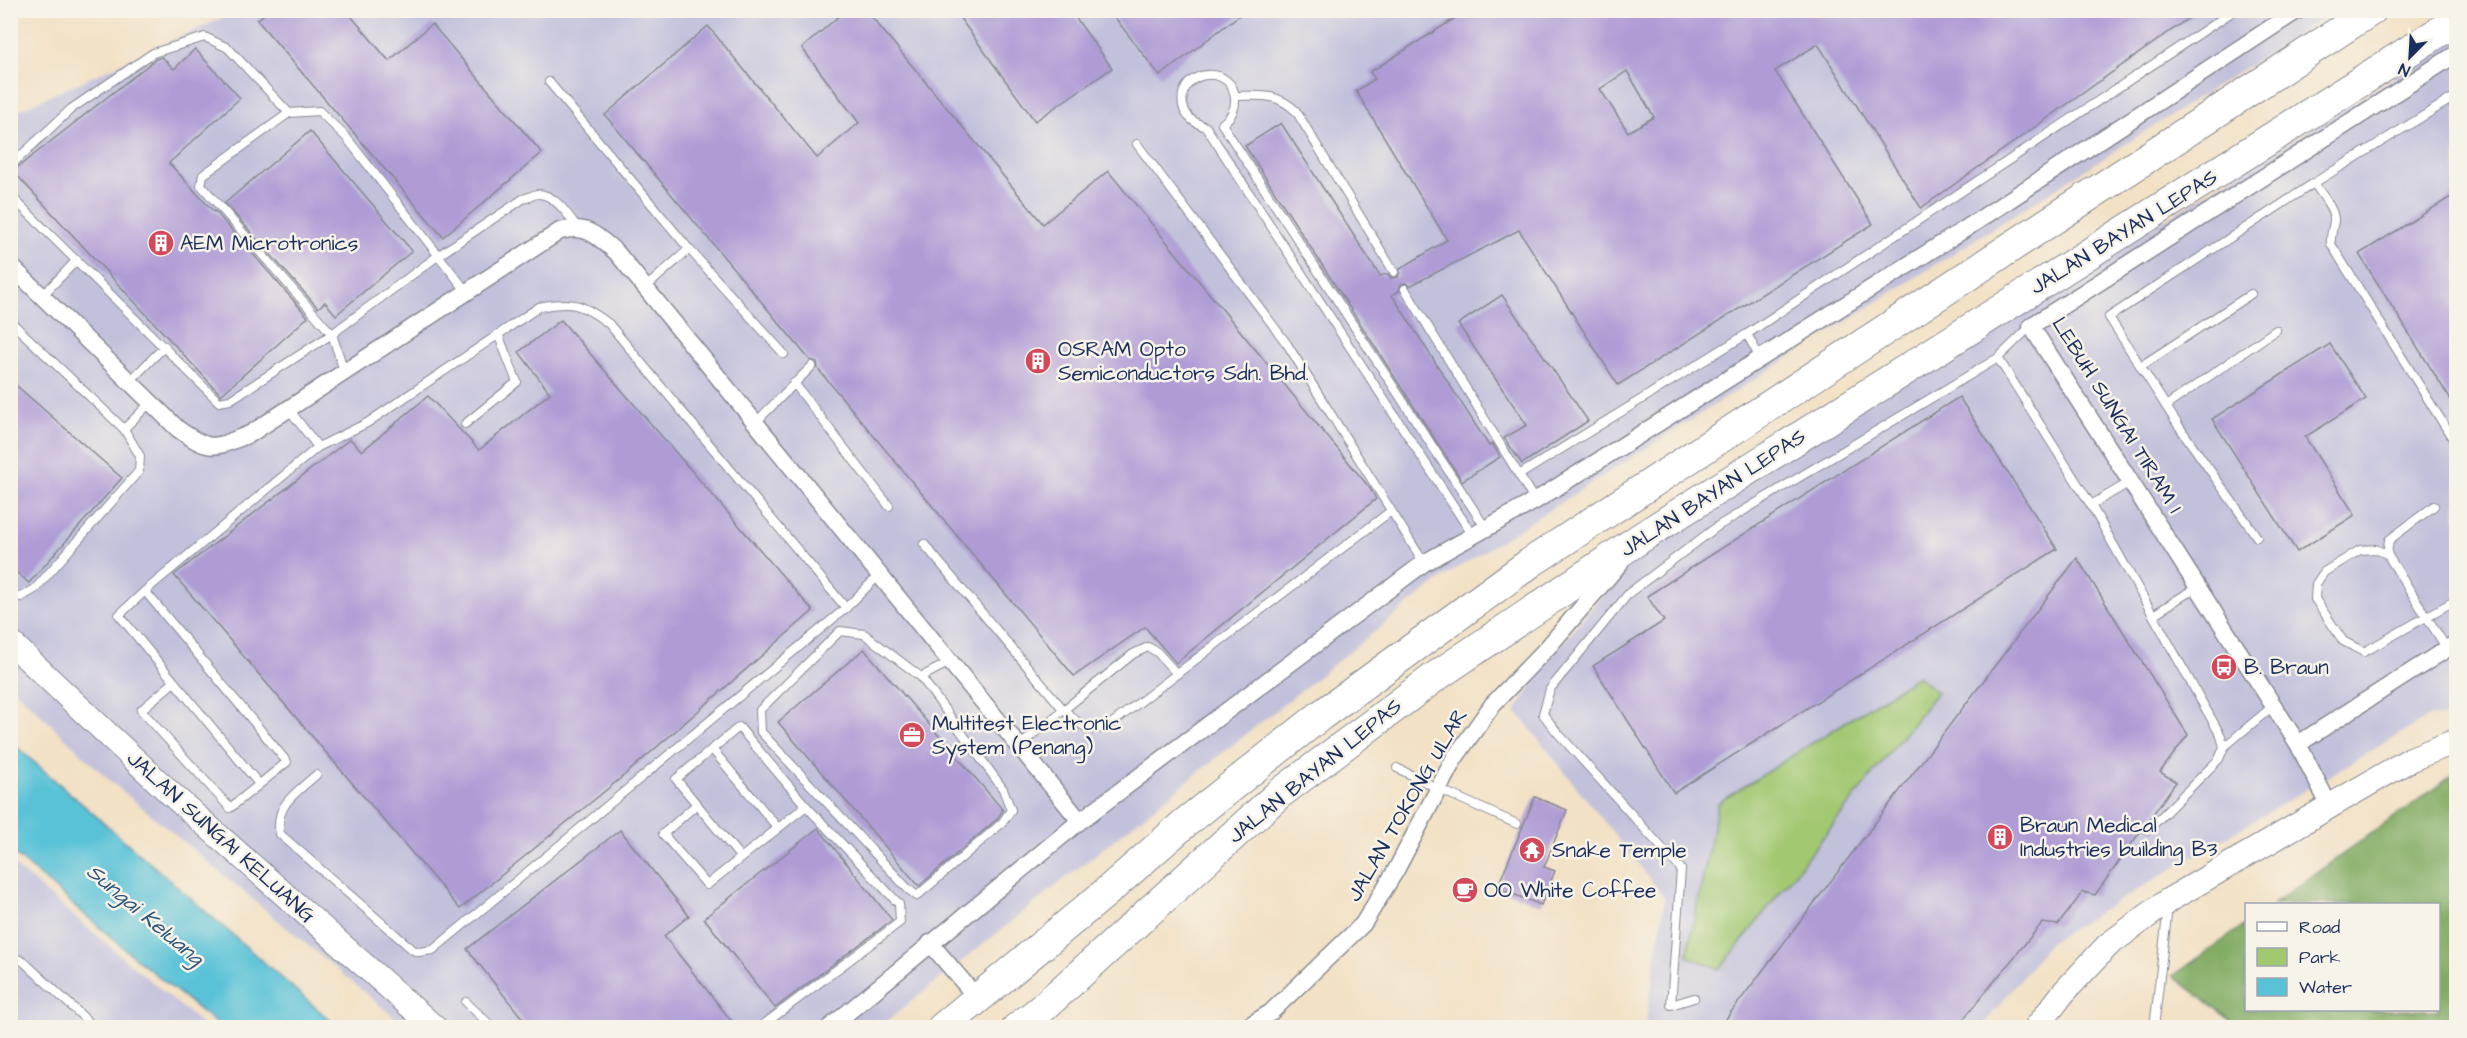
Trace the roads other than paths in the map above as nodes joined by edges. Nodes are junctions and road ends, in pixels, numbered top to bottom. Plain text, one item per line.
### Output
1 (2235, 10) edge
2 (2298, 10) edge
3 (2372, 10) edge
4 (2445, 10) edge
5 (2457, 21) edge
6 (2426, 40) junction
7 (2457, 54) edge
8 (549, 82) dead end
9 (1235, 96) junction
10 (2457, 96) edge
11 (289, 113) junction
12 (1137, 144) dead end
13 (10, 166) edge
14 (2313, 183) junction
15 (10, 195) edge
16 (577, 227) junction
17 (688, 249) junction
18 (439, 255) junction
19 (77, 260) junction
20 (10, 265) edge
21 (1394, 272) dead end
22 (645, 288) junction
23 (1405, 289) dead end
24 (467, 292) junction
25 (2251, 294) dead end
26 (42, 296) junction
27 (10, 321) edge
28 (2031, 326) junction
29 (2276, 330) dead end
30 (332, 334) junction
31 (498, 334) junction
32 (1747, 334) junction
33 (165, 346) junction
34 (784, 354) dead end
35 (1760, 358) junction
36 (1998, 358) junction
37 (812, 366) dead end
38 (2141, 366) junction
39 (344, 372) junction
40 (130, 381) junction
41 (794, 383) junction
42 (151, 402) junction
43 (2166, 406) junction
44 (288, 408) junction
45 (755, 423) junction
46 (465, 424) dead end
47 (124, 429) junction
48 (2457, 444) edge
49 (318, 447) junction
50 (1519, 475) junction
51 (2130, 482) junction
52 (1535, 501) junction
53 (2091, 505) junction
54 (889, 506) dead end
55 (2434, 506) dead end
56 (1391, 511) junction
57 (1479, 531) junction
58 (1642, 537) junction
59 (2258, 537) dead end
60 (924, 544) dead end
61 (2387, 554) junction
62 (1424, 563) junction
63 (879, 575) junction
64 (2197, 587) junction
65 (145, 591) junction
66 (10, 594) edge
67 (2457, 600) edge
68 (846, 608) junction
69 (2153, 615) junction
70 (2426, 616) junction
71 (10, 642) edge
72 (2452, 646) edge
73 (950, 662) junction
74 (1177, 674) junction
75 (921, 677) junction
76 (174, 682) junction
77 (2273, 706) junction
78 (1063, 709) junction
79 (2457, 741) edge
80 (2298, 744) junction
81 (1019, 746) junction
82 (2224, 747) junction
83 (712, 749) junction
84 (1397, 768) dead end
85 (316, 775) dead end
86 (259, 784) junction
87 (1439, 789) junction
88 (697, 804) junction
89 (2329, 805) junction
90 (806, 806) junction
91 (1080, 821) junction
92 (1517, 824) dead end
93 (778, 828) junction
94 (2148, 830) dead end
95 (741, 858) junction
96 (2169, 900) junction
97 (930, 943) junction
98 (10, 955) edge
99 (978, 998) junction
100 (1694, 998) dead end
101 (466, 1002) dead end
102 (95, 1028) edge
103 (435, 1028) edge
104 (493, 1028) edge
105 (759, 1028) edge
106 (829, 1028) edge
107 (942, 1028) edge
108 (1017, 1028) edge
109 (1245, 1028) edge
110 (2036, 1028) edge
111 (2154, 1028) edge

1 - 32 lane
2 - 35 street
3 - 99 highway, JALAN BAYAN LEPAS
4 - 6 highway
5 - 6 highway, JALAN BAYAN LEPAS
6 - 58 highway, JALAN BAYAN LEPAS
7 - 28 street, LEBUH SUNGAI TIRAM 1
8 - 17 lane
9 - 21 lane
9 - 57 lane
9 - 57 lane
10 - 14 lane
11 - 13 lane
11 - 18 lane
11 - 30 lane
12 - 56 lane
14 - 38 lane
14 - 48 lane
15 - 19 lane
16 - 18 lane
16 - 22 street
16 - 24 street
17 - 22 lane
17 - 34 lane
18 - 24 lane
18 - 30 lane
19 - 26 lane
19 - 33 lane
20 - 26 street
22 - 45 street
23 - 50 lane
24 - 39 street
25 - 38 lane
26 - 40 street
27 - 47 lane
28 - 36 lane
28 - 51 street, LEBUH SUNGAI TIRAM 1
29 - 43 lane
30 - 33 lane
30 - 39 lane
31 - 46 lane
31 - 49 lane
31 - 68 lane
32 - 35 lane
32 - 50 lane
33 - 40 lane
35 - 52 street
36 - 53 lane
36 - 100 lane
37 - 41 lane
38 - 43 lane
39 - 44 street
40 - 42 street
41 - 45 lane
41 - 54 lane
42 - 44 street
42 - 47 lane
43 - 59 lane
44 - 49 lane
45 - 63 street
47 - 66 lane
49 - 65 lane
50 - 52 lane
51 - 53 lane
51 - 64 street, LEBUH SUNGAI TIRAM 1
52 - 57 street
53 - 69 lane
55 - 61 lane
56 - 62 lane
56 - 74 lane
57 - 62 street
58 - 87 street, JALAN TOKONG ULAR
58 - 108 highway, JALAN BAYAN LEPAS
60 - 78 lane
61 - 70 lane
61 - 70 lane
62 - 91 street
63 - 68 lane
63 - 73 street
64 - 69 lane
64 - 77 street, LEBUH SUNGAI TIRAM 1
65 - 76 lane
65 - 86 lane
67 - 70 lane
68 - 85 lane
69 - 82 lane
70 - 72 lane
71 - 103 street, JALAN SUNGAI KELUANG
72 - 80 street
73 - 75 lane
73 - 81 street
74 - 78 lane
74 - 78 lane
75 - 75 lane
76 - 86 lane
76 - 86 lane
77 - 80 street, LEBUH SUNGAI TIRAM 1
77 - 82 lane
78 - 81 lane
79 - 89 street
80 - 89 street, LEBUH SUNGAI TIRAM 1
81 - 91 street
82 - 94 lane
83 - 88 lane
83 - 90 lane
83 - 93 lane
84 - 87 lane
87 - 92 lane
87 - 109 street, JALAN TOKONG ULAR
88 - 95 lane
88 - 95 lane
89 - 96 street
90 - 93 lane
90 - 105 lane
91 - 97 street
93 - 95 lane
96 - 110 street
96 - 111 lane
97 - 99 street
97 - 106 street
98 - 102 lane
99 - 107 highway, JALAN BAYAN LEPAS
101 - 104 lane

